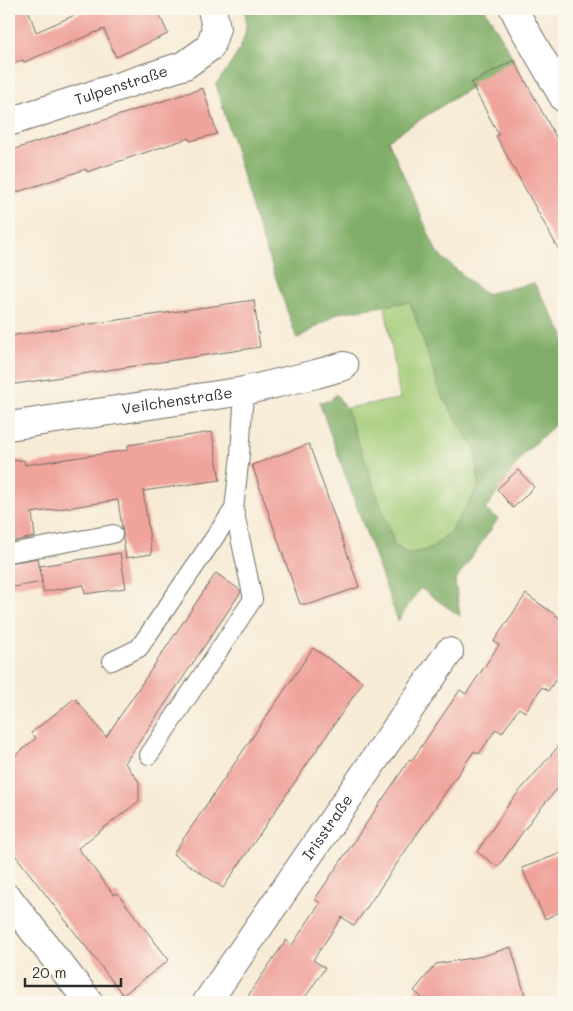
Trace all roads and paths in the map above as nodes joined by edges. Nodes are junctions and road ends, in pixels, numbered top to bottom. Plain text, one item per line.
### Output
1 (514, 9) edge
2 (214, 18) edge
3 (564, 98) edge
4 (9, 122) edge
5 (344, 366) dead end
6 (244, 391) junction
7 (9, 426) edge
8 (234, 509) junction
9 (113, 534) dead end
10 (9, 553) edge
11 (449, 652) dead end
12 (112, 661) dead end
13 (148, 755) dead end
14 (9, 899) edge
15 (89, 1002) edge
16 (207, 1002) edge

1 - 3 street
2 - 4 street, Tulpenstraße
5 - 6 street, Veilchenstraße
6 - 7 street, Veilchenstraße
6 - 8 lane
8 - 12 lane
8 - 13 lane
9 - 10 lane
11 - 16 street, Irisstraße
14 - 15 street

